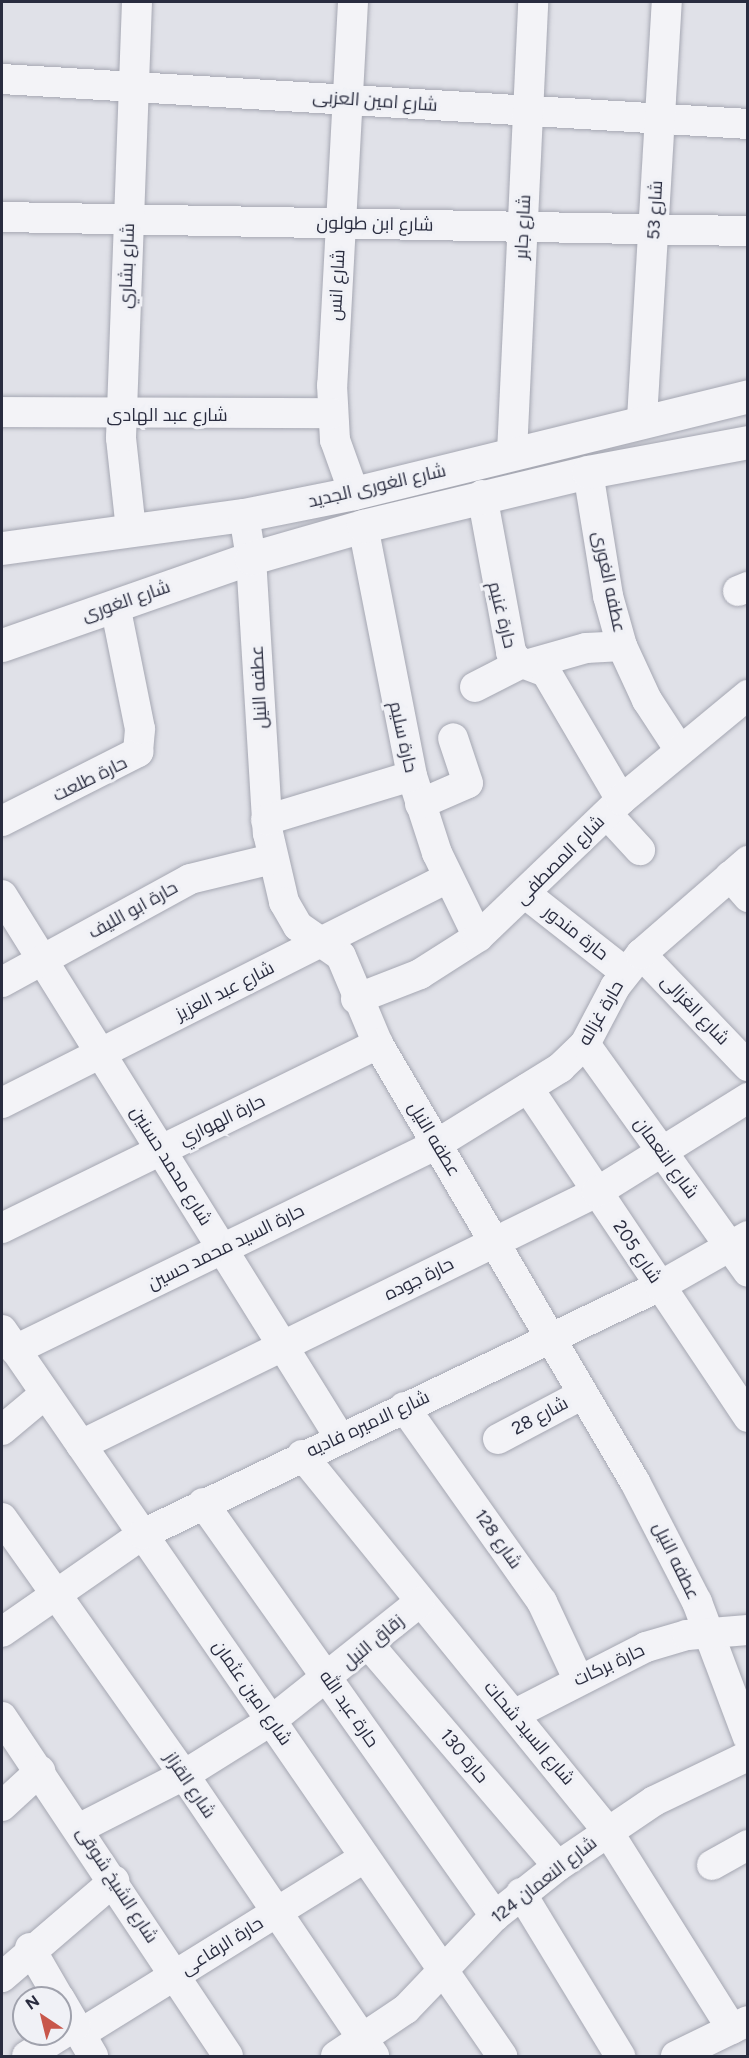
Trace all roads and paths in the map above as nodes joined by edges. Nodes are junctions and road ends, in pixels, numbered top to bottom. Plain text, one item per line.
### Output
1 (137, 2) edge
2 (353, 2) edge
3 (533, 2) edge
4 (667, 2) edge
5 (2, 79) edge
6 (134, 87) junction
7 (348, 99) junction
8 (528, 112) junction
9 (660, 121) junction
10 (747, 124) edge
11 (2, 217) edge
12 (129, 219) junction
13 (341, 223) junction
14 (522, 226) junction
15 (654, 229) junction
16 (747, 231) edge
17 (747, 396) edge
18 (2, 412) edge
19 (332, 413) junction
20 (122, 417) junction
21 (642, 419) junction
22 (746, 448) edge
23 (512, 453) junction
24 (588, 472) junction
25 (435, 474) junction
26 (354, 493) junction
27 (482, 495) junction
28 (441, 506) junction
29 (244, 515) junction
30 (363, 526) junction
31 (131, 530) junction
32 (2, 548) edge
33 (251, 558) junction
34 (115, 605) junction
35 (2, 645) edge
36 (622, 646) junction
37 (527, 663) junction
38 (475, 687) dead end
39 (747, 695) edge
40 (680, 749) junction
41 (465, 751) dead end
42 (412, 776) junction
43 (420, 804) junction
44 (614, 807) junction
45 (266, 820) junction
46 (2, 821) edge
47 (640, 850) dead end
48 (272, 859) junction
49 (448, 878) junction
50 (742, 878) edge
51 (527, 894) junction
52 (2, 896) edge
53 (478, 937) junction
54 (321, 942) junction
55 (42, 960) junction
56 (633, 963) junction
57 (2, 982) edge
58 (356, 999) junction
59 (378, 1044) junction
60 (585, 1044) junction
61 (102, 1054) junction
62 (747, 1066) edge
63 (528, 1088) junction
64 (747, 1098) edge
65 (2, 1103) edge
66 (437, 1144) junction
67 (161, 1150) junction
68 (664, 1154) junction
69 (597, 1192) junction
70 (2, 1228) edge
71 (494, 1242) junction
72 (222, 1249) junction
73 (742, 1252) edge
74 (660, 1286) junction
75 (550, 1338) junction
76 (8, 1340) edge
77 (283, 1346) junction
78 (45, 1394) junction
79 (583, 1394) junction
80 (404, 1407) junction
81 (745, 1409) edge
82 (2, 1430) edge
83 (340, 1438) junction
84 (498, 1439) dead end
85 (81, 1445) junction
86 (302, 1455) junction
87 (203, 1503) junction
88 (2, 1518) edge
89 (143, 1534) junction
90 (55, 1591) junction
91 (420, 1602) junction
92 (747, 1630) edge
93 (2, 1632) edge
94 (709, 1632) junction
95 (370, 1646) junction
96 (327, 1679) junction
97 (578, 1679) junction
98 (515, 1714) junction
99 (2, 1717) edge
100 (272, 1720) junction
101 (747, 1738) edge
102 (747, 1756) edge
103 (40, 1771) junction
104 (184, 1774) junction
105 (2, 1806) edge
106 (80, 1828) junction
107 (607, 1830) junction
108 (747, 1845) edge
109 (365, 1857) junction
110 (712, 1865) dead end
111 (558, 1866) junction
112 (114, 1881) junction
113 (521, 1893) junction
114 (274, 1913) junction
115 (495, 1916) junction
116 (30, 1948) junction
117 (445, 1974) junction
118 (175, 1975) junction
119 (2, 1977) edge
120 (52, 1986) edge
121 (72, 2020) edge
122 (740, 2025) edge
123 (83, 2039) edge
124 (368, 2048) edge
125 (707, 2050) edge
126 (27, 2056) edge
127 (228, 2056) edge
128 (336, 2056) edge
129 (502, 2056) edge
130 (620, 2056) edge
131 (676, 2056) edge

1 - 6 street, شارع بشاري
2 - 7 street, شارع انس
3 - 8 street, شارع جابر
4 - 9 street, شارع 53
5 - 6 street, شارع امين العزبى
6 - 7 street, شارع امين العزبى
6 - 12 street, شارع بشاري
7 - 8 street, شارع امين العزبى
7 - 13 street, شارع انس
8 - 9 street, شارع امين العزبى
8 - 14 street, شارع جابر
9 - 10 street, شارع امين العزبى
9 - 15 street, شارع 53
11 - 12 street, شارع ابن طولون
12 - 13 street, شارع ابن طولون
12 - 20 street, شارع بشاري
13 - 14 street, شارع ابن طولون
13 - 19 street, شارع انس
14 - 15 street, شارع ابن طولون
14 - 23 street, شارع جابر
15 - 16 street, شارع ابن طولون
15 - 21 street, شارع 53
17 - 21 street, شارع الغورى الجديد
18 - 20 street, شارع عبد الهادى
19 - 20 street, شارع عبد الهادى
19 - 26 street, شارع انس
20 - 31 street, شارع بشاري
21 - 23 street, شارع الغورى الجديد
22 - 24 street, شارع الغورى الجديد
23 - 25 street, شارع الغورى الجديد
24 - 27 street, شارع الغورى الجديد
24 - 36 street, عطفه الغورى
25 - 26 street, شارع الغورى الجديد
25 - 28 street
26 - 29 street, شارع الغورى الجديد
27 - 28 street, شارع الغورى الجديد
27 - 37 street, حارة غنيم
28 - 30 street, شارع الغورى الجديد
29 - 31 street, شارع الغورى الجديد
29 - 33 street, عطفه النيل
30 - 33 street, شارع الغورى الجديد
30 - 42 street, حارة سليم
31 - 32 street, شارع الغورى الجديد
33 - 34 street, شارع الغورى
33 - 45 street, عطفه النيل
34 - 35 street, شارع الغورى
34 - 46 street, حارة طلعت
36 - 37 street
36 - 40 street, عطفه الغورى
37 - 38 street
37 - 44 street, حارة غنيم
39 - 40 street, شارع المصطفى
40 - 44 street, شارع المصطفى
41 - 43 street
42 - 43 street, حارة سليم
42 - 45 street
43 - 49 street, حارة سليم
44 - 47 street, حارة غنيم
44 - 51 street, شارع المصطفى
45 - 48 street, عطفه النيل
48 - 54 street, عطفه النيل
48 - 55 street, حارة ابو الليف
49 - 53 street, حارة سليم
49 - 54 street, شارع عبد العزيز
50 - 56 street, حارة غزاله
51 - 53 street, شارع المصطفى
51 - 56 street, حارة مندور
52 - 55 street, شارع محمد حسنين
53 - 58 street, شارع المصطفى
54 - 58 street, عطفه النيل
54 - 61 street, شارع عبد العزيز
55 - 57 street, حارة ابو الليف
55 - 61 street, شارع محمد حسنين
56 - 60 street, حارة غزاله
56 - 62 street, شارع الغزالى
58 - 59 street, عطفه النيل
59 - 66 street, عطفه النيل
59 - 67 street, حارة الهواري
60 - 63 street, حارة غزاله
60 - 68 street, شارع النعمان
61 - 65 street, شارع عبد العزيز
61 - 67 street, شارع محمد حسنين
63 - 66 street, حارة غزاله
63 - 69 street, شارع 205
64 - 68 street, حارة جوده
66 - 71 street, عطفه النيل
66 - 72 street, حارة السيد محمد حسين
67 - 70 street, حارة الهواري
67 - 72 street, شارع محمد حسنين
68 - 69 street, حارة جوده
68 - 73 street, شارع النعمان
69 - 71 street, حارة جوده
69 - 74 street, شارع 205
71 - 75 street, عطفه النيل
71 - 77 street, حارة جوده
72 - 76 street, حارة السيد محمد حسين
72 - 77 street, شارع محمد حسنين
73 - 74 street, شارع الاميره فاديه
74 - 75 street, شارع الاميره فاديه
74 - 81 street, شارع 205
75 - 79 street, عطفه النيل
75 - 80 street, شارع الاميره فاديه
76 - 78 street, شارع امين عثمان
77 - 83 street, شارع محمد حسنين
77 - 85 street, حارة جوده
78 - 82 street
78 - 85 street, شارع امين عثمان
79 - 84 street, شارع 28
79 - 94 street, عطفه النيل
80 - 83 street, شارع الاميره فاديه
80 - 97 street, شارع 128
83 - 86 street, شارع الاميره فاديه
85 - 89 street, شارع امين عثمان
86 - 87 street, شارع الاميره فاديه
86 - 91 street, شارع السيد شحات
87 - 89 street, شارع الاميره فاديه
87 - 96 street, حارة عبد الله
88 - 90 street, شارع القزاز
89 - 90 street, شارع الاميره فاديه
89 - 100 street, شارع امين عثمان
90 - 93 street, شارع الاميره فاديه
90 - 104 street, شارع القزاز
91 - 95 street, زقاق النيل
91 - 98 street, شارع السيد شحات
92 - 94 street, حارة بركات
94 - 97 street, حارة بركات
94 - 101 street, عطفه النيل
95 - 96 street, زقاق النيل
95 - 111 street, حارة 130
96 - 100 street, زقاق النيل
96 - 115 street, حارة عبد الله
97 - 98 street, حارة بركات
98 - 107 street, شارع السيد شحات
99 - 103 street, شارع الشيخ شوقى
100 - 104 street, زقاق النيل
100 - 109 street, شارع امين عثمان
102 - 107 street, شارع النعمان 124
103 - 105 street
103 - 106 street, شارع الشيخ شوقى
104 - 106 street, زقاق النيل
104 - 114 street, شارع القزاز
106 - 112 street, شارع الشيخ شوقى
107 - 111 street, شارع النعمان 124
107 - 122 street, شارع السيد شحات
108 - 110 street
109 - 114 street, حارة الرفاعى
109 - 117 street, شارع امين عثمان
111 - 113 street, شارع النعمان 124
112 - 116 street
112 - 118 street, شارع الشيخ شوقى
113 - 115 street, شارع النعمان 124
113 - 130 street
114 - 118 street, حارة الرفاعى
114 - 124 street, شارع القزاز
115 - 117 street, شارع النعمان 124
116 - 119 street
116 - 120 street
117 - 124 street, شارع النعمان 124
117 - 129 street, شارع امين عثمان
118 - 123 street, حارة الرفاعى
118 - 127 street, شارع الشيخ شوقى
121 - 123 street
122 - 125 street
123 - 126 street, حارة الرفاعى
124 - 128 street, شارع النعمان 124
125 - 131 street

